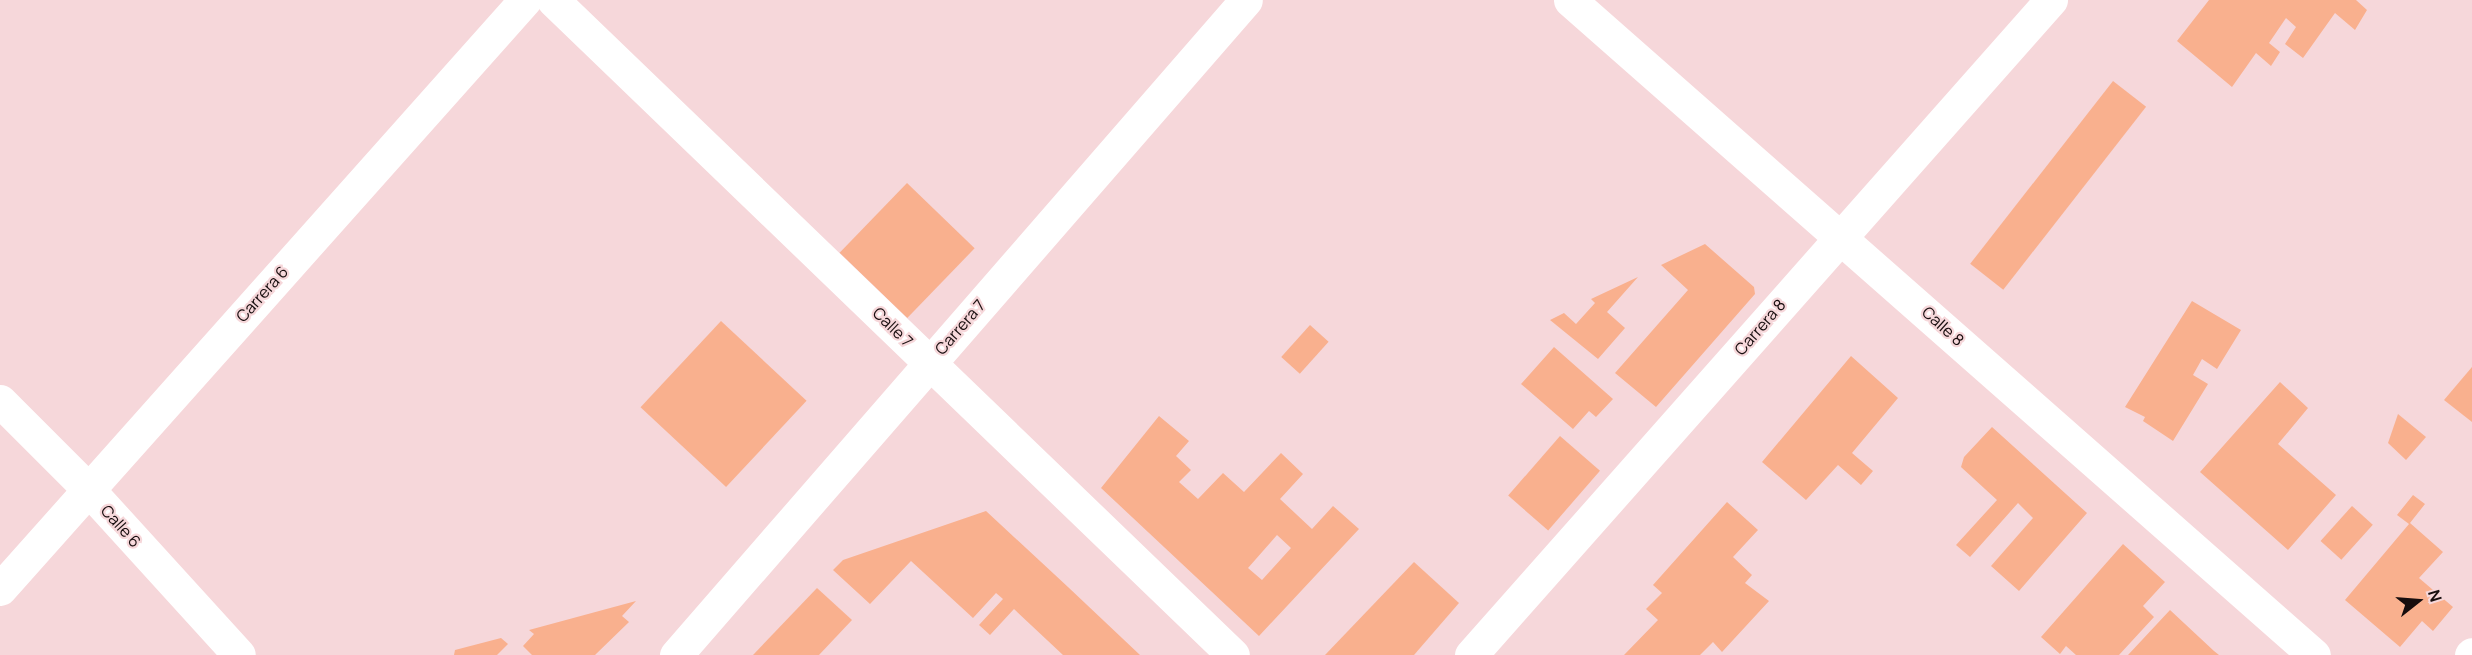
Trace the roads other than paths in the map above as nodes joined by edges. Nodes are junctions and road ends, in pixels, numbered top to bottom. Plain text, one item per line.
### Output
1 (525, 0) edge
2 (553, 0) edge
3 (1246, 0) edge
4 (1570, 0) edge
5 (2051, 0) edge
6 (1841, 235) junction
7 (929, 362) junction
8 (0, 401) edge
9 (88, 489) junction
10 (0, 589) edge
11 (239, 655) edge
12 (676, 655) edge
13 (1233, 655) edge
14 (1471, 655) edge
15 (2314, 655) edge

1 - 9 street, Carrera 6
2 - 7 street, Calle 7
3 - 7 street, Carrera 7
4 - 6 street, Calle 8
5 - 6 street, Carrera 8
6 - 14 street, Carrera 8
6 - 15 street, Calle 8
7 - 12 street, Carrera 7
7 - 13 street, Calle 7
8 - 9 street, Calle 6
9 - 10 street, Carrera 6
9 - 11 street, Calle 6

